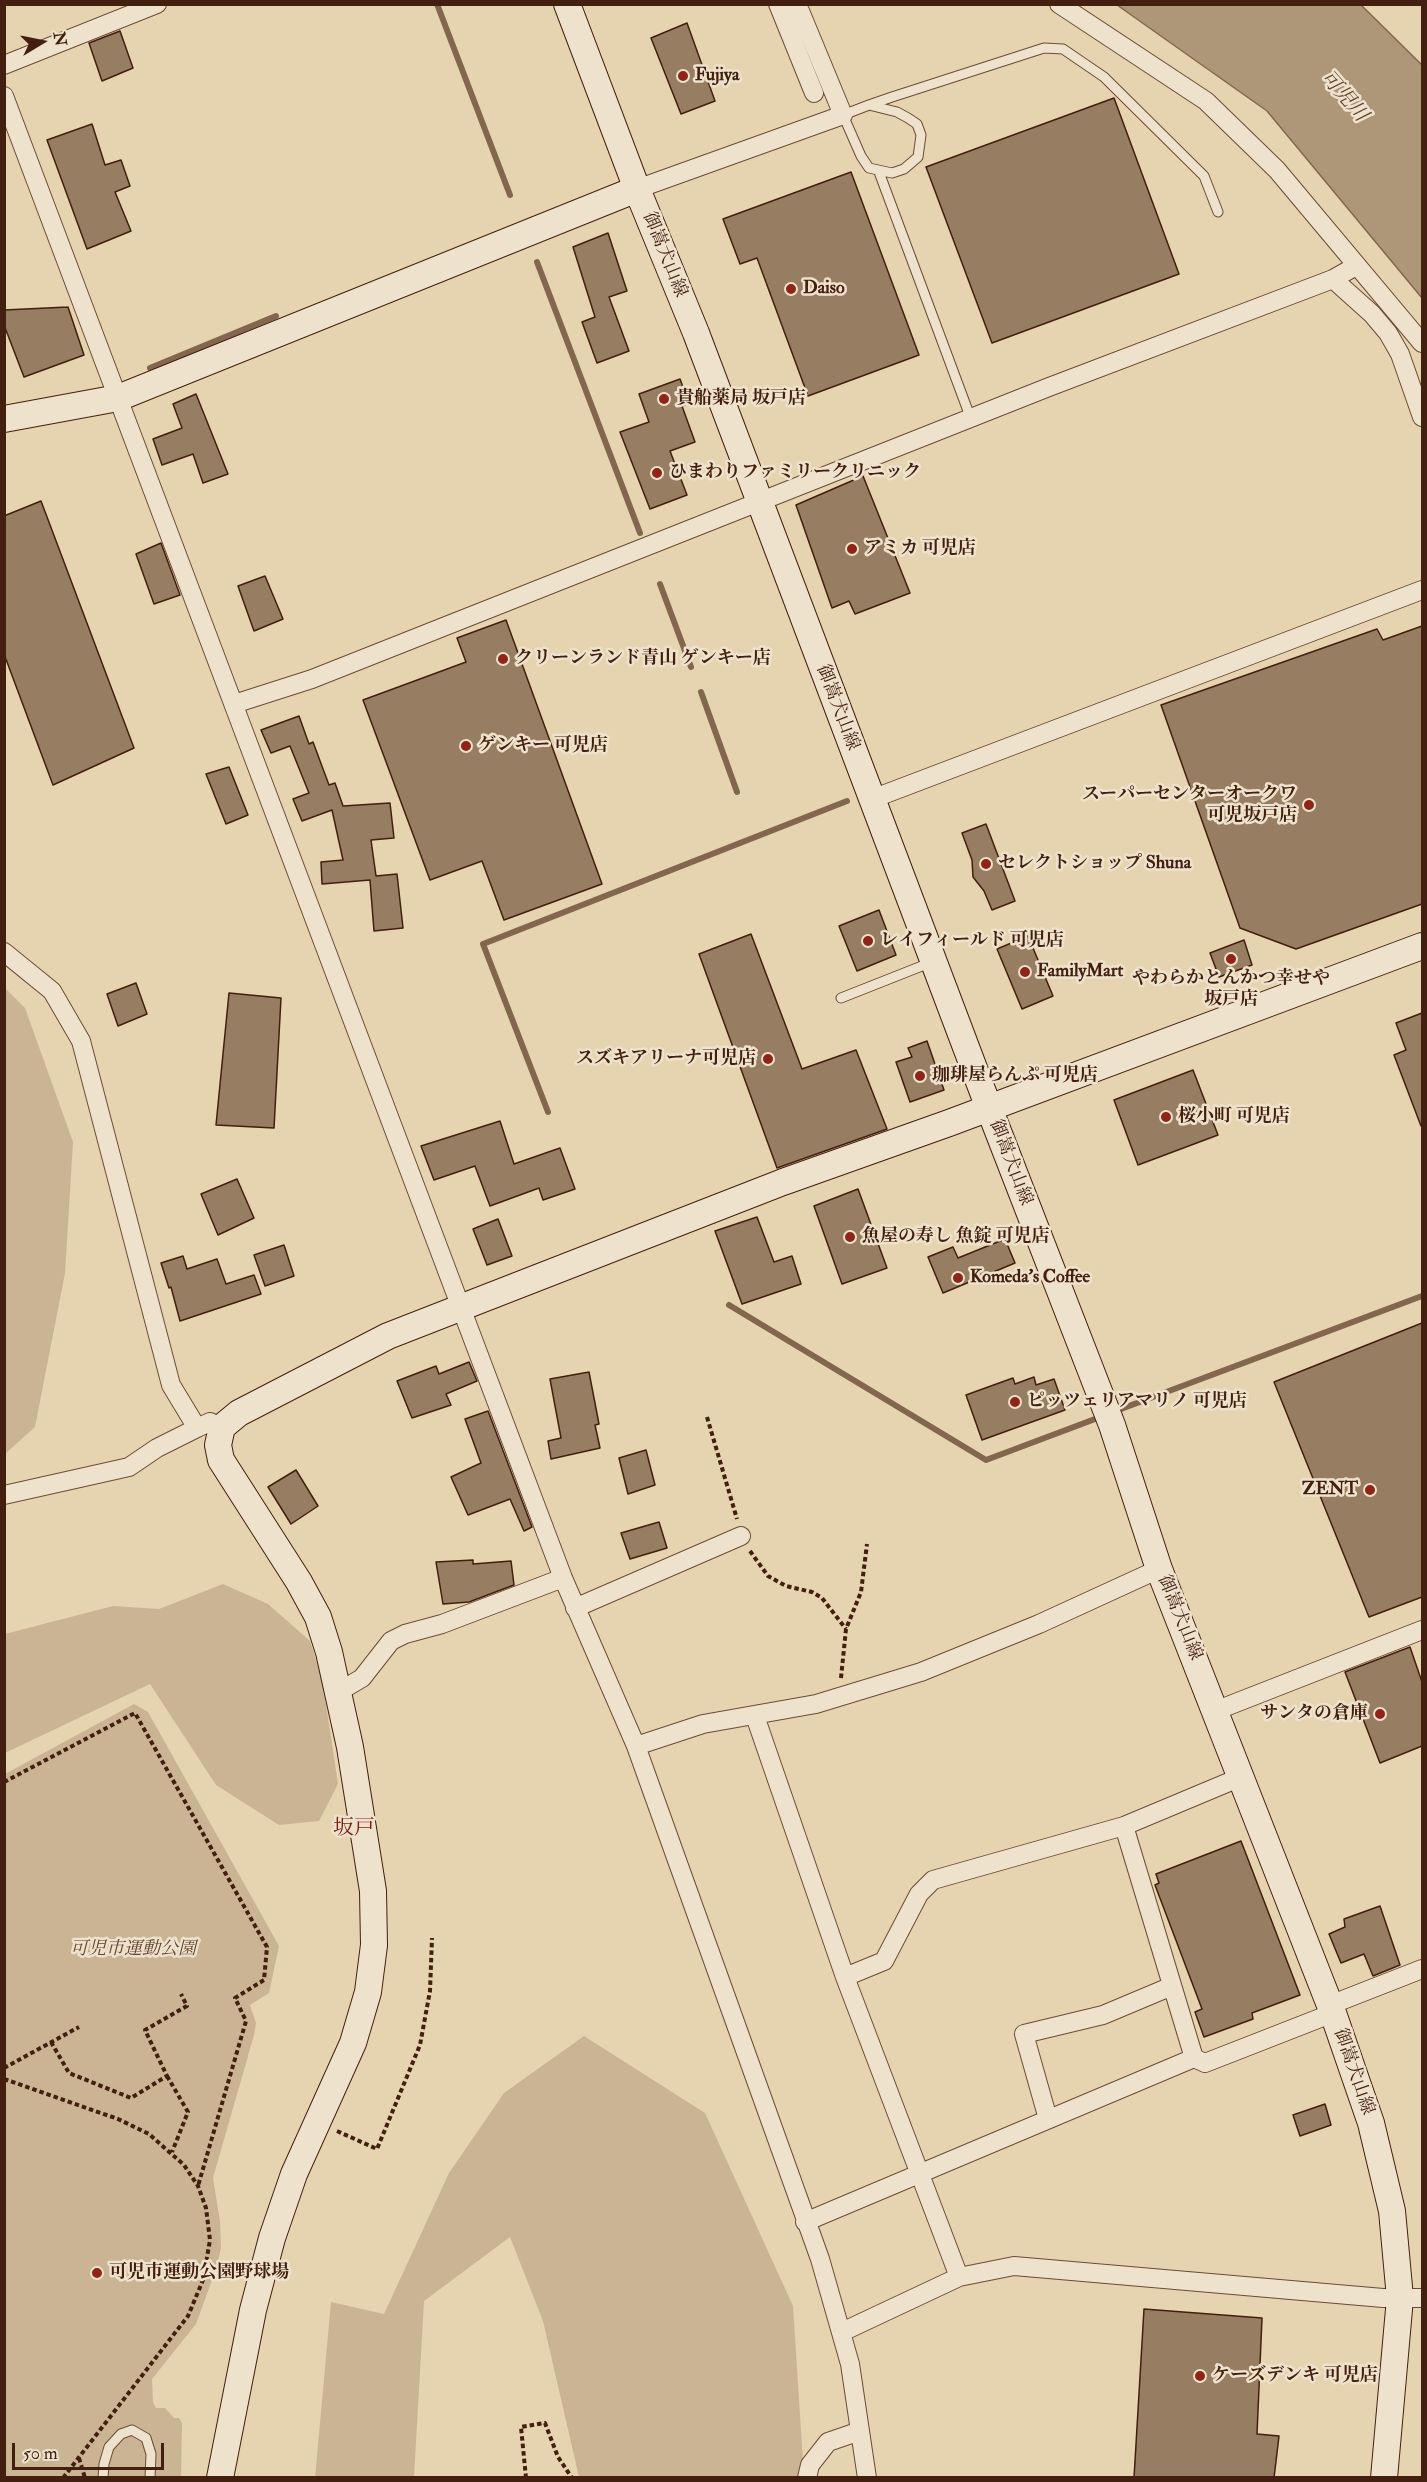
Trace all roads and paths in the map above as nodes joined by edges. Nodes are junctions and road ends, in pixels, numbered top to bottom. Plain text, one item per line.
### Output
1 (157, 4) edge
2 (567, 4) edge
3 (778, 4) edge
4 (788, 4) edge
5 (1059, 4) edge
6 (4, 65) edge
7 (814, 93) dead end
8 (4, 96) edge
9 (869, 105) junction
10 (843, 115) junction
11 (879, 172) junction
12 (637, 189) junction
13 (1218, 212) dead end
14 (1356, 266) junction
15 (1333, 279) junction
16 (1422, 343) edge
17 (118, 398) junction
18 (1422, 417) edge
19 (971, 418) junction
20 (4, 419) edge
21 (759, 502) junction
22 (1422, 590) edge
23 (234, 704) junction
24 (872, 799) junction
25 (1422, 946) edge
26 (4, 952) edge
27 (934, 961) junction
28 (841, 998) dead end
29 (989, 1108) junction
30 (461, 1307) junction
31 (210, 1427) junction
32 (4, 1495) edge
33 (741, 1536) dead end
34 (867, 1544) dead end
35 (1159, 1569) junction
36 (563, 1578) junction
37 (575, 1608) junction
38 (1422, 1630) edge
39 (339, 1691) junction
40 (839, 1697) junction
41 (1215, 1712) junction
42 (755, 1716) junction
43 (636, 1746) junction
44 (1241, 1777) junction
45 (4, 1782) edge
46 (1124, 1826) junction
47 (432, 1938) dead end
48 (1422, 1969) edge
49 (845, 1977) junction
50 (1172, 1986) junction
51 (181, 1994) dead end
52 (1331, 2009) junction
53 (79, 2027) dead end
54 (51, 2042) junction
55 (1194, 2058) junction
56 (4, 2068) edge
57 (167, 2076) junction
58 (4, 2079) edge
59 (1047, 2119) junction
60 (318, 2121) junction
61 (172, 2152) junction
62 (920, 2175) junction
63 (198, 2186) junction
64 (805, 2222) junction
65 (959, 2277) junction
66 (1411, 2298) edge
67 (842, 2332) junction
68 (860, 2431) junction
69 (79, 2458) junction
70 (63, 2478) edge
71 (85, 2478) edge
72 (103, 2478) edge
73 (150, 2478) edge
74 (220, 2478) edge
75 (526, 2478) edge
76 (572, 2478) edge
77 (807, 2478) edge
78 (867, 2478) edge
79 (1383, 2478) edge

1 - 6 street
2 - 12 street, 御嵩犬山線
3 - 7 street
4 - 10 street
5 - 14 street
8 - 17 street
9 - 10 lane
9 - 11 lane
9 - 13 lane
10 - 11 lane
10 - 12 street
11 - 19 lane
12 - 17 street
12 - 21 street, 御嵩犬山線
14 - 15 street
14 - 16 street
15 - 18 street
15 - 19 street
17 - 20 street
17 - 23 street
19 - 21 street
21 - 23 street
21 - 24 street, 御嵩犬山線
22 - 24 street
23 - 30 street
24 - 27 street, 御嵩犬山線
25 - 29 street
26 - 31 street
27 - 28 lane
27 - 29 street, 御嵩犬山線
29 - 30 street
29 - 35 street, 御嵩犬山線
30 - 31 street
30 - 36 street
31 - 32 street
31 - 39 street
33 - 37 street
34 - 40 path
35 - 40 street
35 - 41 street, 御嵩犬山線
36 - 37 street
36 - 39 street
37 - 43 street
38 - 41 street
39 - 60 street
40 - 42 street
41 - 44 street, 御嵩犬山線
42 - 43 street
42 - 49 street
43 - 64 street
44 - 46 street
44 - 52 street, 御嵩犬山線
45 - 63 path
46 - 49 street
46 - 50 street
47 - 60 path
48 - 52 street
49 - 62 street
50 - 55 street
50 - 59 street
51 - 57 path
52 - 55 street
52 - 66 street, 御嵩犬山線
53 - 54 path
54 - 56 path
54 - 57 path
55 - 59 street
57 - 61 path
58 - 61 path
59 - 62 street
60 - 74 street
61 - 63 path
62 - 64 street
62 - 65 street
63 - 69 path
64 - 67 street
65 - 66 street
65 - 67 street
66 - 79 street, 御嵩犬山線
67 - 68 street
68 - 77 street
68 - 78 street
69 - 70 path
69 - 71 path
72 - 73 lane
75 - 76 path

